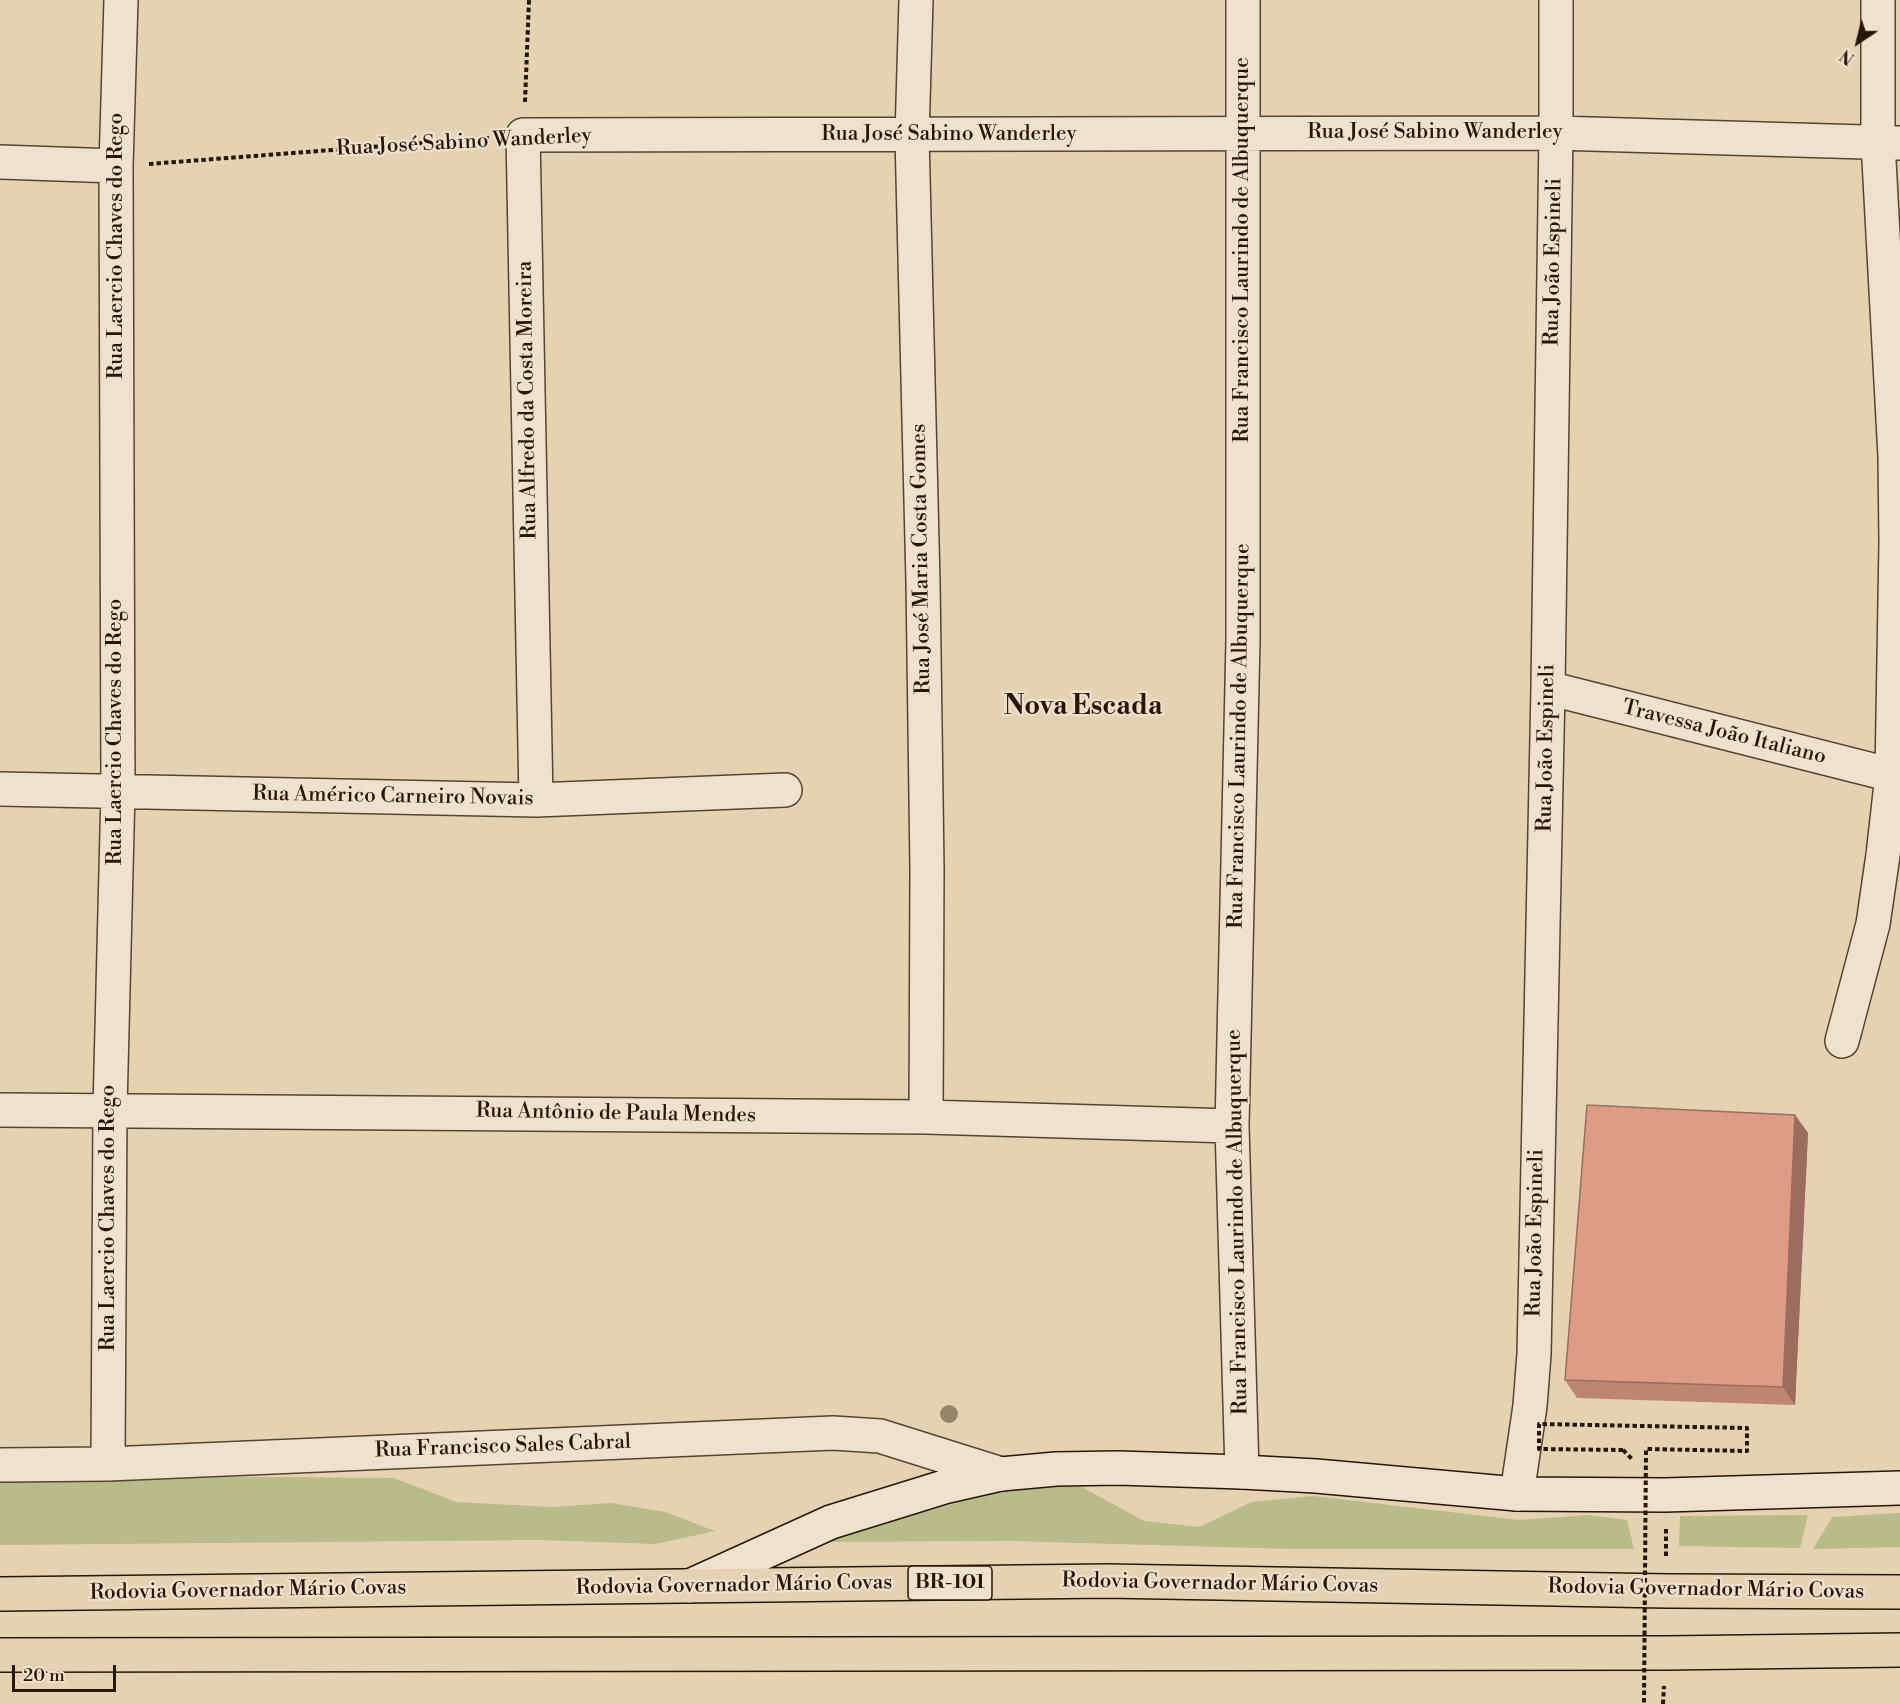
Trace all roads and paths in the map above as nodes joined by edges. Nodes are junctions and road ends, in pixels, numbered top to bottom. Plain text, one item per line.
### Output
1 (121, 0) edge
2 (529, 0) edge
3 (916, 0) edge
4 (1243, 0) edge
5 (1556, 0) edge
6 (1878, 0) edge
7 (1242, 132) junction
8 (1556, 132) junction
9 (523, 135) junction
10 (912, 136) junction
11 (1889, 142) edge
12 (0, 162) edge
13 (116, 166) junction
14 (1548, 688) junction
15 (1896, 776) edge
16 (0, 789) edge
17 (785, 790) dead end
18 (118, 791) junction
19 (536, 800) junction
20 (1842, 1041) dead end
21 (110, 1109) junction
22 (0, 1110) edge
23 (926, 1118) junction
24 (1232, 1126) junction
25 (1623, 1450) dead end
26 (108, 1464) junction
27 (0, 1465) edge
28 (1242, 1472) junction
29 (1001, 1474) junction
30 (1900, 1488) edge
31 (1517, 1494) junction
32 (690, 1586) junction
33 (1900, 1592) edge
34 (0, 1594) edge
35 (1900, 1650) edge
36 (0, 1655) edge
37 (1644, 1704) edge

1 - 13 street, Rua Laercio Chaves do Rego
2 - 9 path
3 - 10 street, Rua José Maria Costa Gomes
4 - 7 street, Rua Francisco Laurindo de Albuquerque
5 - 8 street, Rua João Espineli
6 - 11 street
7 - 8 street, Rua José Sabino Wanderley
7 - 10 street, Rua José Sabino Wanderley
7 - 24 street, Rua Francisco Laurindo de Albuquerque
8 - 11 street, Rua José Sabino Wanderley
8 - 14 street, Rua João Espineli
9 - 10 street, Rua José Sabino Wanderley
9 - 13 path, Rua José Sabino Wanderley
9 - 19 street, Rua Alfredo da Costa Moreira
10 - 23 street, Rua José Maria Costa Gomes
11 - 15 street
12 - 13 street
13 - 18 street, Rua Laercio Chaves do Rego
14 - 15 street, Travessa João Italiano
14 - 31 street, Rua João Espineli
15 - 20 street
16 - 18 street, Rua Américo Carneiro Novais
17 - 19 street, Rua Américo Carneiro Novais
18 - 19 street, Rua Américo Carneiro Novais
18 - 21 street, Rua Laercio Chaves do Rego
21 - 22 street, Rua Antônio de Paula Mendes
21 - 23 street, Rua Antônio de Paula Mendes
21 - 26 street, Rua Laercio Chaves do Rego
23 - 24 street, Rua Antônio de Paula Mendes
24 - 28 street, Rua Francisco Laurindo de Albuquerque
25 - 37 path, bridge
26 - 27 street, Rua Francisco Sales Cabral
26 - 29 street, Rua Francisco Sales Cabral
28 - 29 street
28 - 31 street
29 - 32 street
30 - 31 street
32 - 33 highway, Rodovia Governador Mário Covas / BR-101
32 - 34 highway, Rodovia Governador Mário Covas / BR-101
35 - 36 highway

